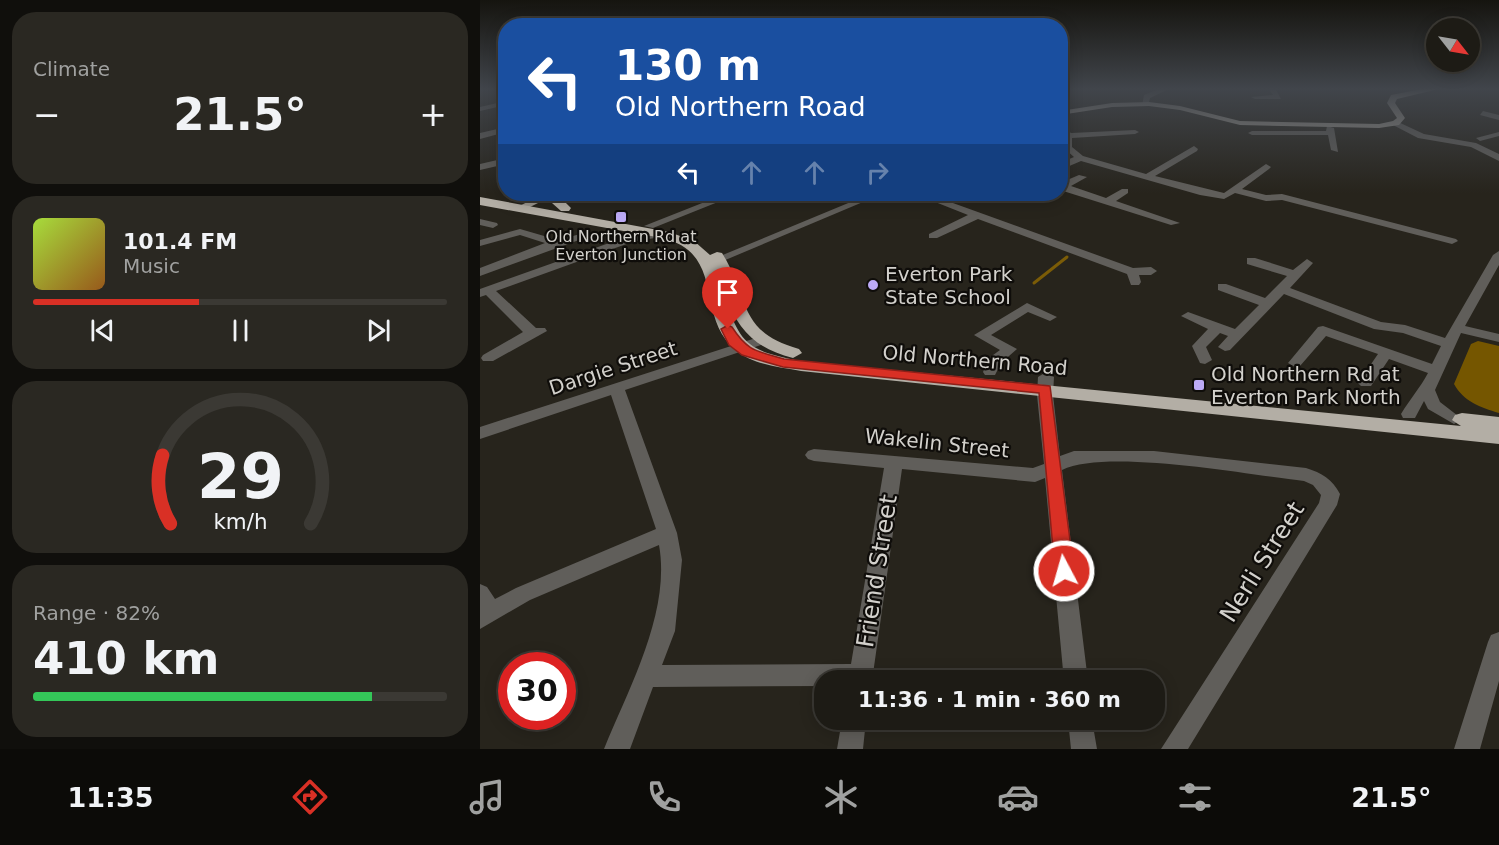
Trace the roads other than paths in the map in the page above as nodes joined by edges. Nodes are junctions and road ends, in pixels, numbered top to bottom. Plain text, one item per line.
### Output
1 (1285, 123) joint
2 (1396, 123) joint
3 (498, 131) edge
4 (1135, 132) dead end
5 (1252, 133) dead end
6 (1296, 133) junction
7 (1499, 134) edge
8 (480, 136) edge
9 (1068, 136) edge
10 (1480, 138) dead end
11 (1068, 148) edge
12 (1194, 149) dead end
13 (1335, 150) dead end
14 (1497, 153) edge
15 (1080, 158) junction
16 (498, 162) edge
17 (1068, 163) edge
18 (480, 167) edge
19 (1266, 167) dead end
20 (1082, 177) dead end
21 (1147, 177) junction
22 (1068, 184) edge
23 (1068, 189) edge
24 (1125, 190) dead end
25 (1235, 190) junction
26 (480, 199) edge
27 (498, 200) edge
28 (534, 201) joint
29 (557, 201) edge
30 (717, 201) edge
31 (860, 201) edge
32 (939, 201) edge
33 (1107, 202) junction
34 (522, 207) junction
35 (565, 208) junction
36 (977, 215) junction
37 (480, 222) edge
38 (1175, 223) dead end
39 (493, 225) dead end
40 (644, 232) junction
41 (933, 236) dead end
42 (584, 237) dead end
43 (1452, 241) dead end
44 (480, 243) edge
45 (554, 245) junction
46 (1499, 255) edge
47 (718, 259) junction
48 (1251, 261) dead end
49 (1307, 263) dead end
50 (499, 266) junction
51 (1151, 271) dead end
52 (480, 272) edge
53 (1295, 275) junction
54 (515, 280) junction
55 (1222, 287) dead end
56 (1282, 289) junction
57 (483, 291) edge
58 (1268, 304) junction
59 (1188, 316) dead end
60 (1050, 317) dead end
61 (1217, 328) junction
62 (1457, 328) junction
63 (1237, 335) junction
64 (1499, 338) edge
65 (759, 341) junction
66 (1449, 344) junction
67 (1225, 347) dead end
68 (740, 348) junction
69 (1386, 353) junction
70 (488, 358) dead end
71 (1205, 360) dead end
72 (1295, 363) dead end
73 (1435, 370) junction
74 (990, 372) junction
75 (1046, 383) junction
76 (1366, 383) dead end
77 (1085, 387) junction
78 (617, 389) junction
79 (1426, 390) junction
80 (1409, 414) junction
81 (1454, 420) junction
82 (1499, 424) edge
83 (480, 433) edge
84 (1499, 437) edge
85 (814, 455) dead end
86 (894, 461) junction
87 (1053, 467) junction
88 (667, 533) junction
89 (484, 608) edge
90 (1499, 642) edge
91 (861, 670) edge
92 (1075, 670) edge
93 (647, 676) junction
94 (814, 678) edge
95 (853, 730) edge
96 (1081, 730) edge
97 (617, 749) edge
98 (850, 749) edge
99 (1084, 749) edge
100 (1174, 749) edge
101 (1467, 749) edge

1 - 2 main road
1 - 6 street
2 - 14 street
3 - 8 street
4 - 9 street
5 - 6 street
6 - 13 street
7 - 10 street
11 - 15 street
12 - 21 street
15 - 17 street
15 - 21 street
16 - 18 street
19 - 25 street
20 - 22 street
21 - 25 street
23 - 33 street
24 - 33 street
25 - 43 street
26 - 27 highway
26 - 34 highway
28 - 34 main road
28 - 35 highway
29 - 35 highway
30 - 40 street
31 - 47 street
32 - 36 street
33 - 38 street
34 - 40 highway
35 - 40 highway
36 - 41 street
36 - 51 street
37 - 39 street
40 - 47 highway
40 - 54 street
40 - 68 highway
42 - 45 street
44 - 45 street
45 - 50 street
46 - 62 street
47 - 65 highway
48 - 53 street
49 - 53 street
50 - 52 street
50 - 54 street
53 - 56 street
54 - 57 street
55 - 58 street
56 - 58 street
56 - 66 street
57 - 70 street
58 - 63 street
59 - 61 street
60 - 74 street
61 - 63 street
61 - 71 street
62 - 64 street
62 - 66 street
63 - 67 street
65 - 68 street, Dargie Street
65 - 74 highway, Old Northern Road
66 - 73 street
68 - 75 highway, Old Northern Road
68 - 78 street, Dargie Street
69 - 72 street
69 - 73 street
69 - 76 street
73 - 79 street
74 - 75 highway, Old Northern Road
75 - 77 highway, Old Northern Road
75 - 87 street
77 - 80 highway, Old Northern Road
77 - 84 highway, Old Northern Road
78 - 83 street, Dargie Street
78 - 88 street
79 - 80 street
79 - 81 street
80 - 81 highway, Old Northern Road
81 - 82 highway, Old Northern Road
85 - 86 street, Wakelin Street
86 - 87 street, Wakelin Street
86 - 91 street, Friend Street
87 - 92 street
87 - 100 street, Nerli Street
88 - 89 street
88 - 93 street
90 - 101 street
93 - 94 street
93 - 97 street
95 - 98 street
96 - 99 street

